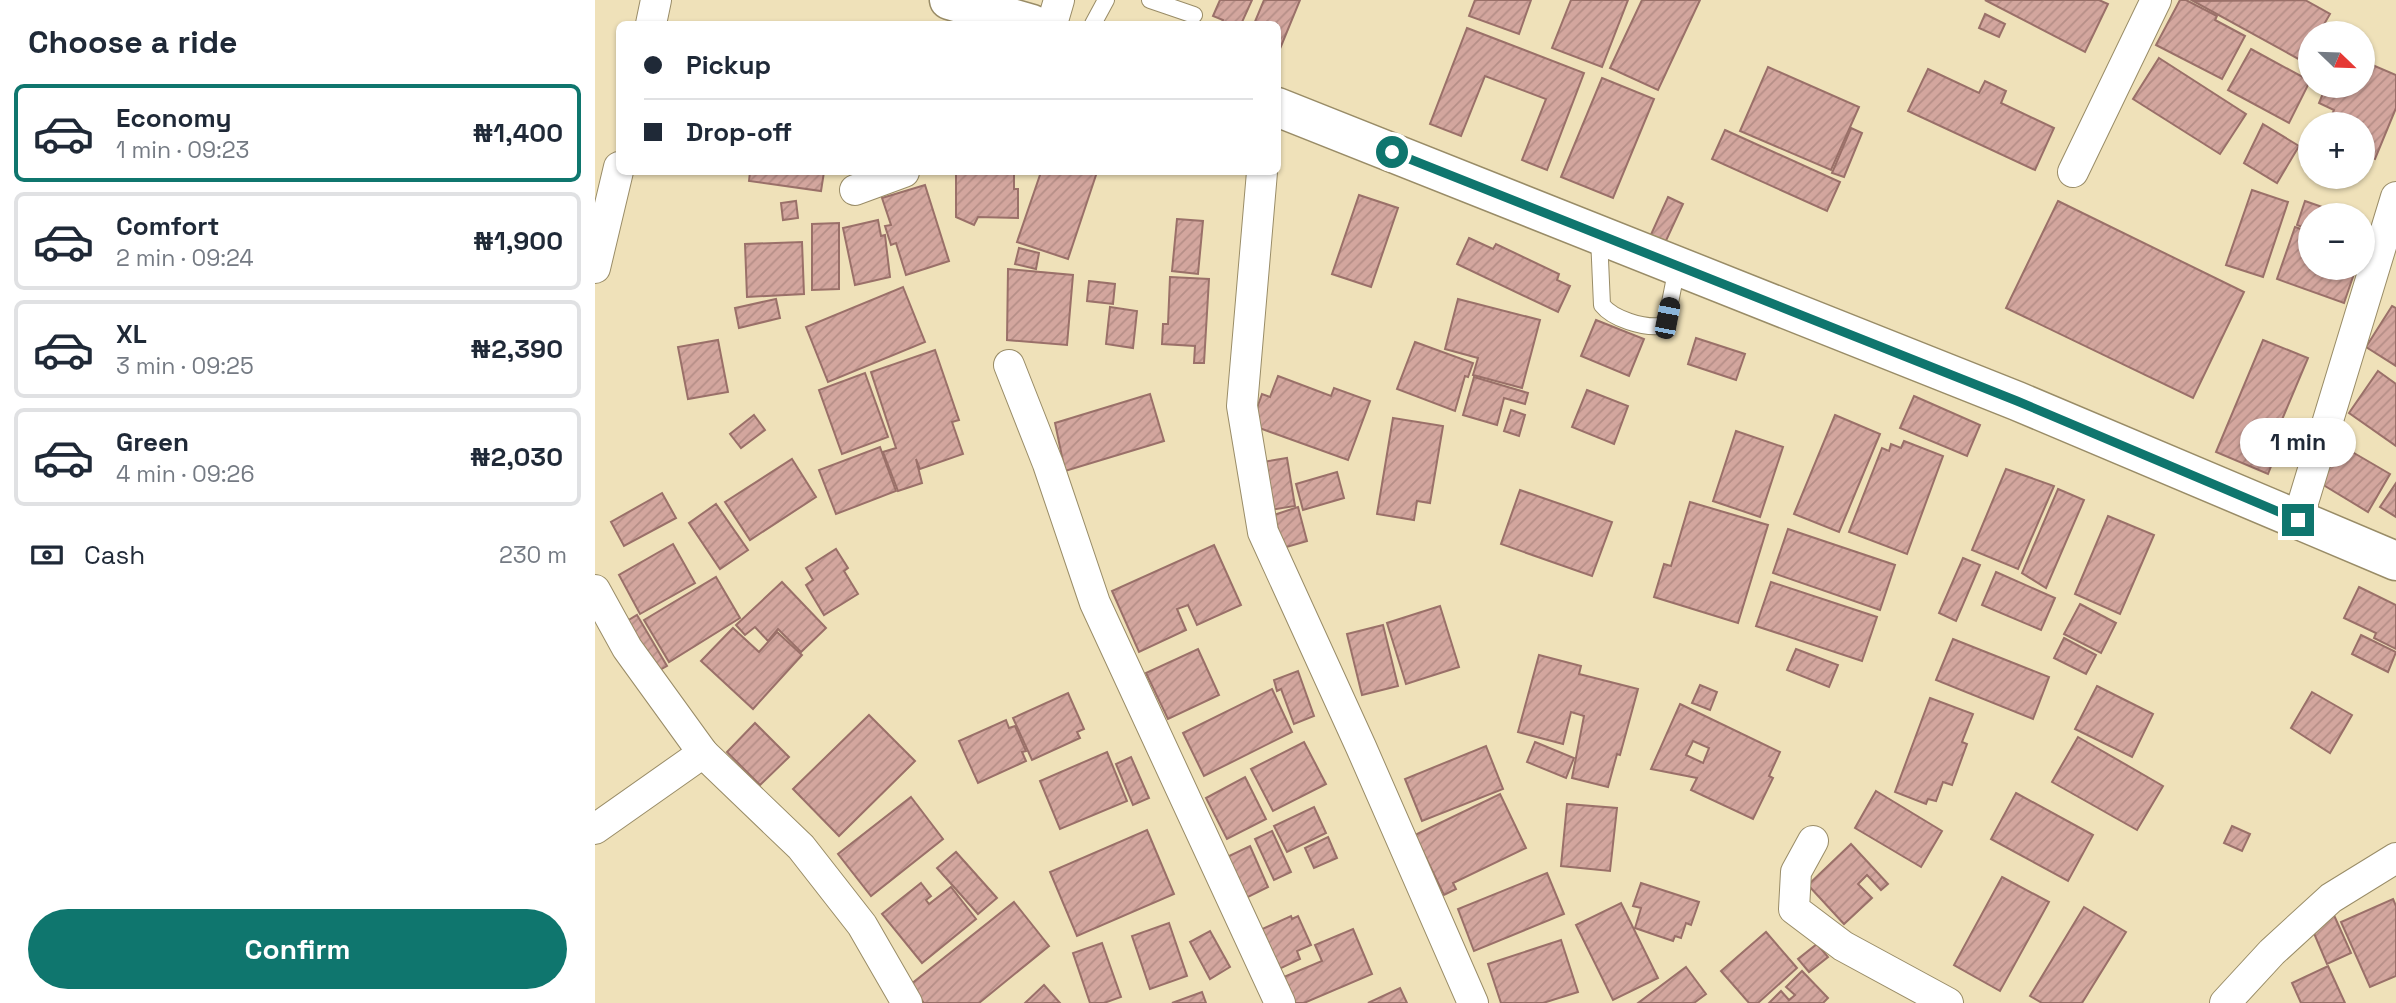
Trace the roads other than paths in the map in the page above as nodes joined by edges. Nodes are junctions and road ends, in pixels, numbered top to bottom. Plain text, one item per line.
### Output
1 (656, 0) edge
2 (949, 0) edge
3 (1059, 0) edge
4 (1106, 0) edge
5 (1150, 0) edge
6 (2156, 0) edge
7 (1194, 13) edge
8 (652, 21) edge
9 (1020, 21) edge
10 (1053, 21) edge
11 (1095, 21) edge
12 (1281, 109) edge
13 (2073, 172) dead end
14 (617, 175) edge
15 (896, 175) edge
16 (1262, 175) edge
17 (855, 190) dead end
18 (2396, 197) edge
19 (1599, 234) junction
20 (1678, 265) junction
21 (595, 268) edge
22 (1009, 365) dead end
23 (2298, 520) junction
24 (2396, 561) edge
25 (595, 590) edge
26 (703, 753) junction
27 (595, 829) edge
28 (1813, 841) dead end
29 (2396, 859) edge
30 (907, 1003) edge
31 (1280, 1003) edge
32 (1472, 1003) edge
33 (1948, 1003) edge
34 (2225, 1003) edge

1 - 8 street
2 - 9 street
3 - 10 street
4 - 11 lane
5 - 7 lane
6 - 13 street
12 - 19 street
14 - 21 street
15 - 17 street
16 - 32 street
18 - 23 street
19 - 20 street
19 - 20 lane
20 - 23 street
22 - 31 street
23 - 24 street
25 - 26 street
26 - 27 street
26 - 30 street
28 - 33 street
29 - 34 street

